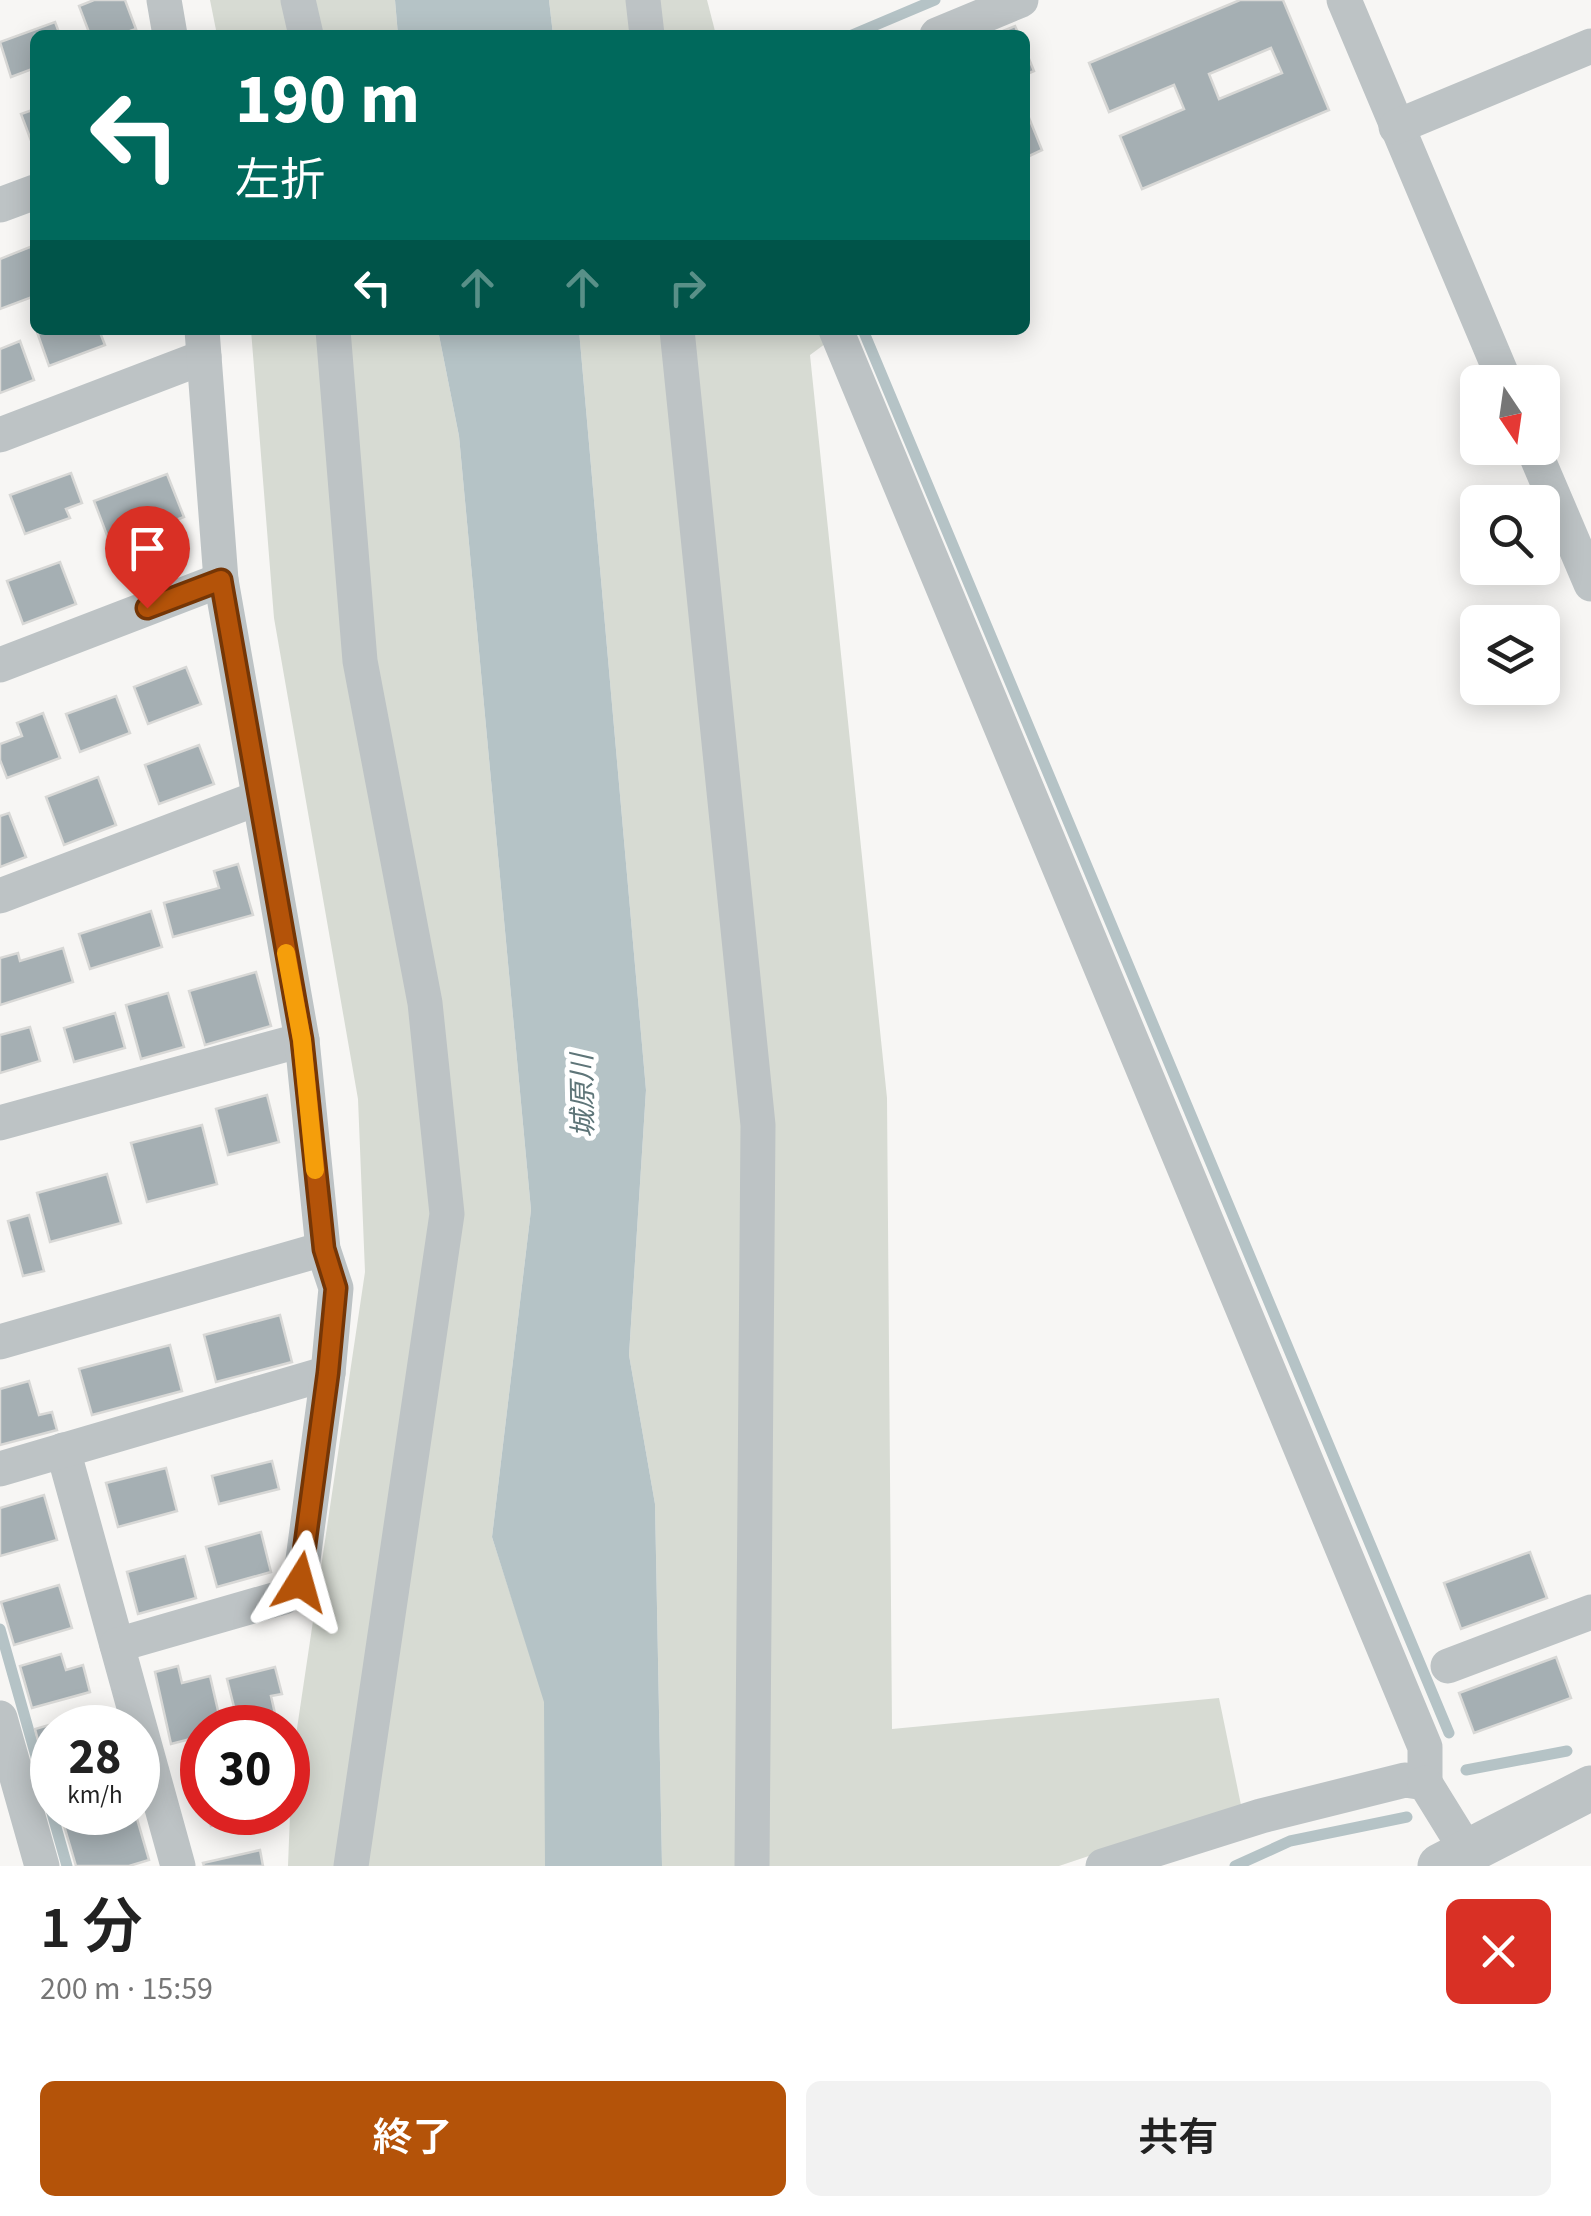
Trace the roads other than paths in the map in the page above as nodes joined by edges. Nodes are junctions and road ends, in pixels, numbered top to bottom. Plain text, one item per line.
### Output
1 (164, 0) edge
2 (298, 0) edge
3 (643, 0) edge
4 (1021, 0) edge
5 (1344, 0) edge
6 (169, 30) edge
7 (305, 30) edge
8 (646, 30) edge
9 (949, 30) edge
10 (1591, 46) edge
11 (1396, 127) junction
12 (30, 194) edge
13 (0, 205) edge
14 (333, 335) edge
15 (678, 335) edge
16 (838, 335) edge
17 (203, 344) edge
18 (1498, 365) edge
19 (0, 434) edge
20 (1540, 465) edge
21 (221, 580) junction
22 (1591, 584) edge
23 (0, 665) edge
24 (258, 798) junction
25 (0, 896) edge
26 (302, 1040) junction
27 (0, 1124) edge
28 (324, 1249) junction
29 (0, 1342) edge
30 (328, 1373) junction
31 (63, 1450) junction
32 (0, 1469) edge
33 (1591, 1612) edge
34 (117, 1645) junction
35 (1448, 1666) dead end
36 (0, 1718) edge
37 (1425, 1783) junction
38 (1591, 1788) edge
39 (1453, 1858) edge
40 (42, 1866) edge
41 (178, 1866) edge
42 (351, 1866) edge
43 (752, 1866) edge
44 (1103, 1866) edge

1 - 6 street
2 - 7 street
3 - 8 street
4 - 9 street
5 - 11 street
10 - 11 street
11 - 18 street
12 - 13 street
14 - 42 street
15 - 43 street
16 - 37 street
17 - 19 street
17 - 21 street
20 - 22 street
21 - 23 street
21 - 24 street
24 - 25 street
24 - 26 street
26 - 27 street
26 - 28 street
28 - 29 street
28 - 30 street
30 - 31 street
30 - 34 street
31 - 32 street
31 - 34 street
33 - 35 street
34 - 41 street
36 - 40 street
37 - 39 street
37 - 44 street
38 - 39 street

